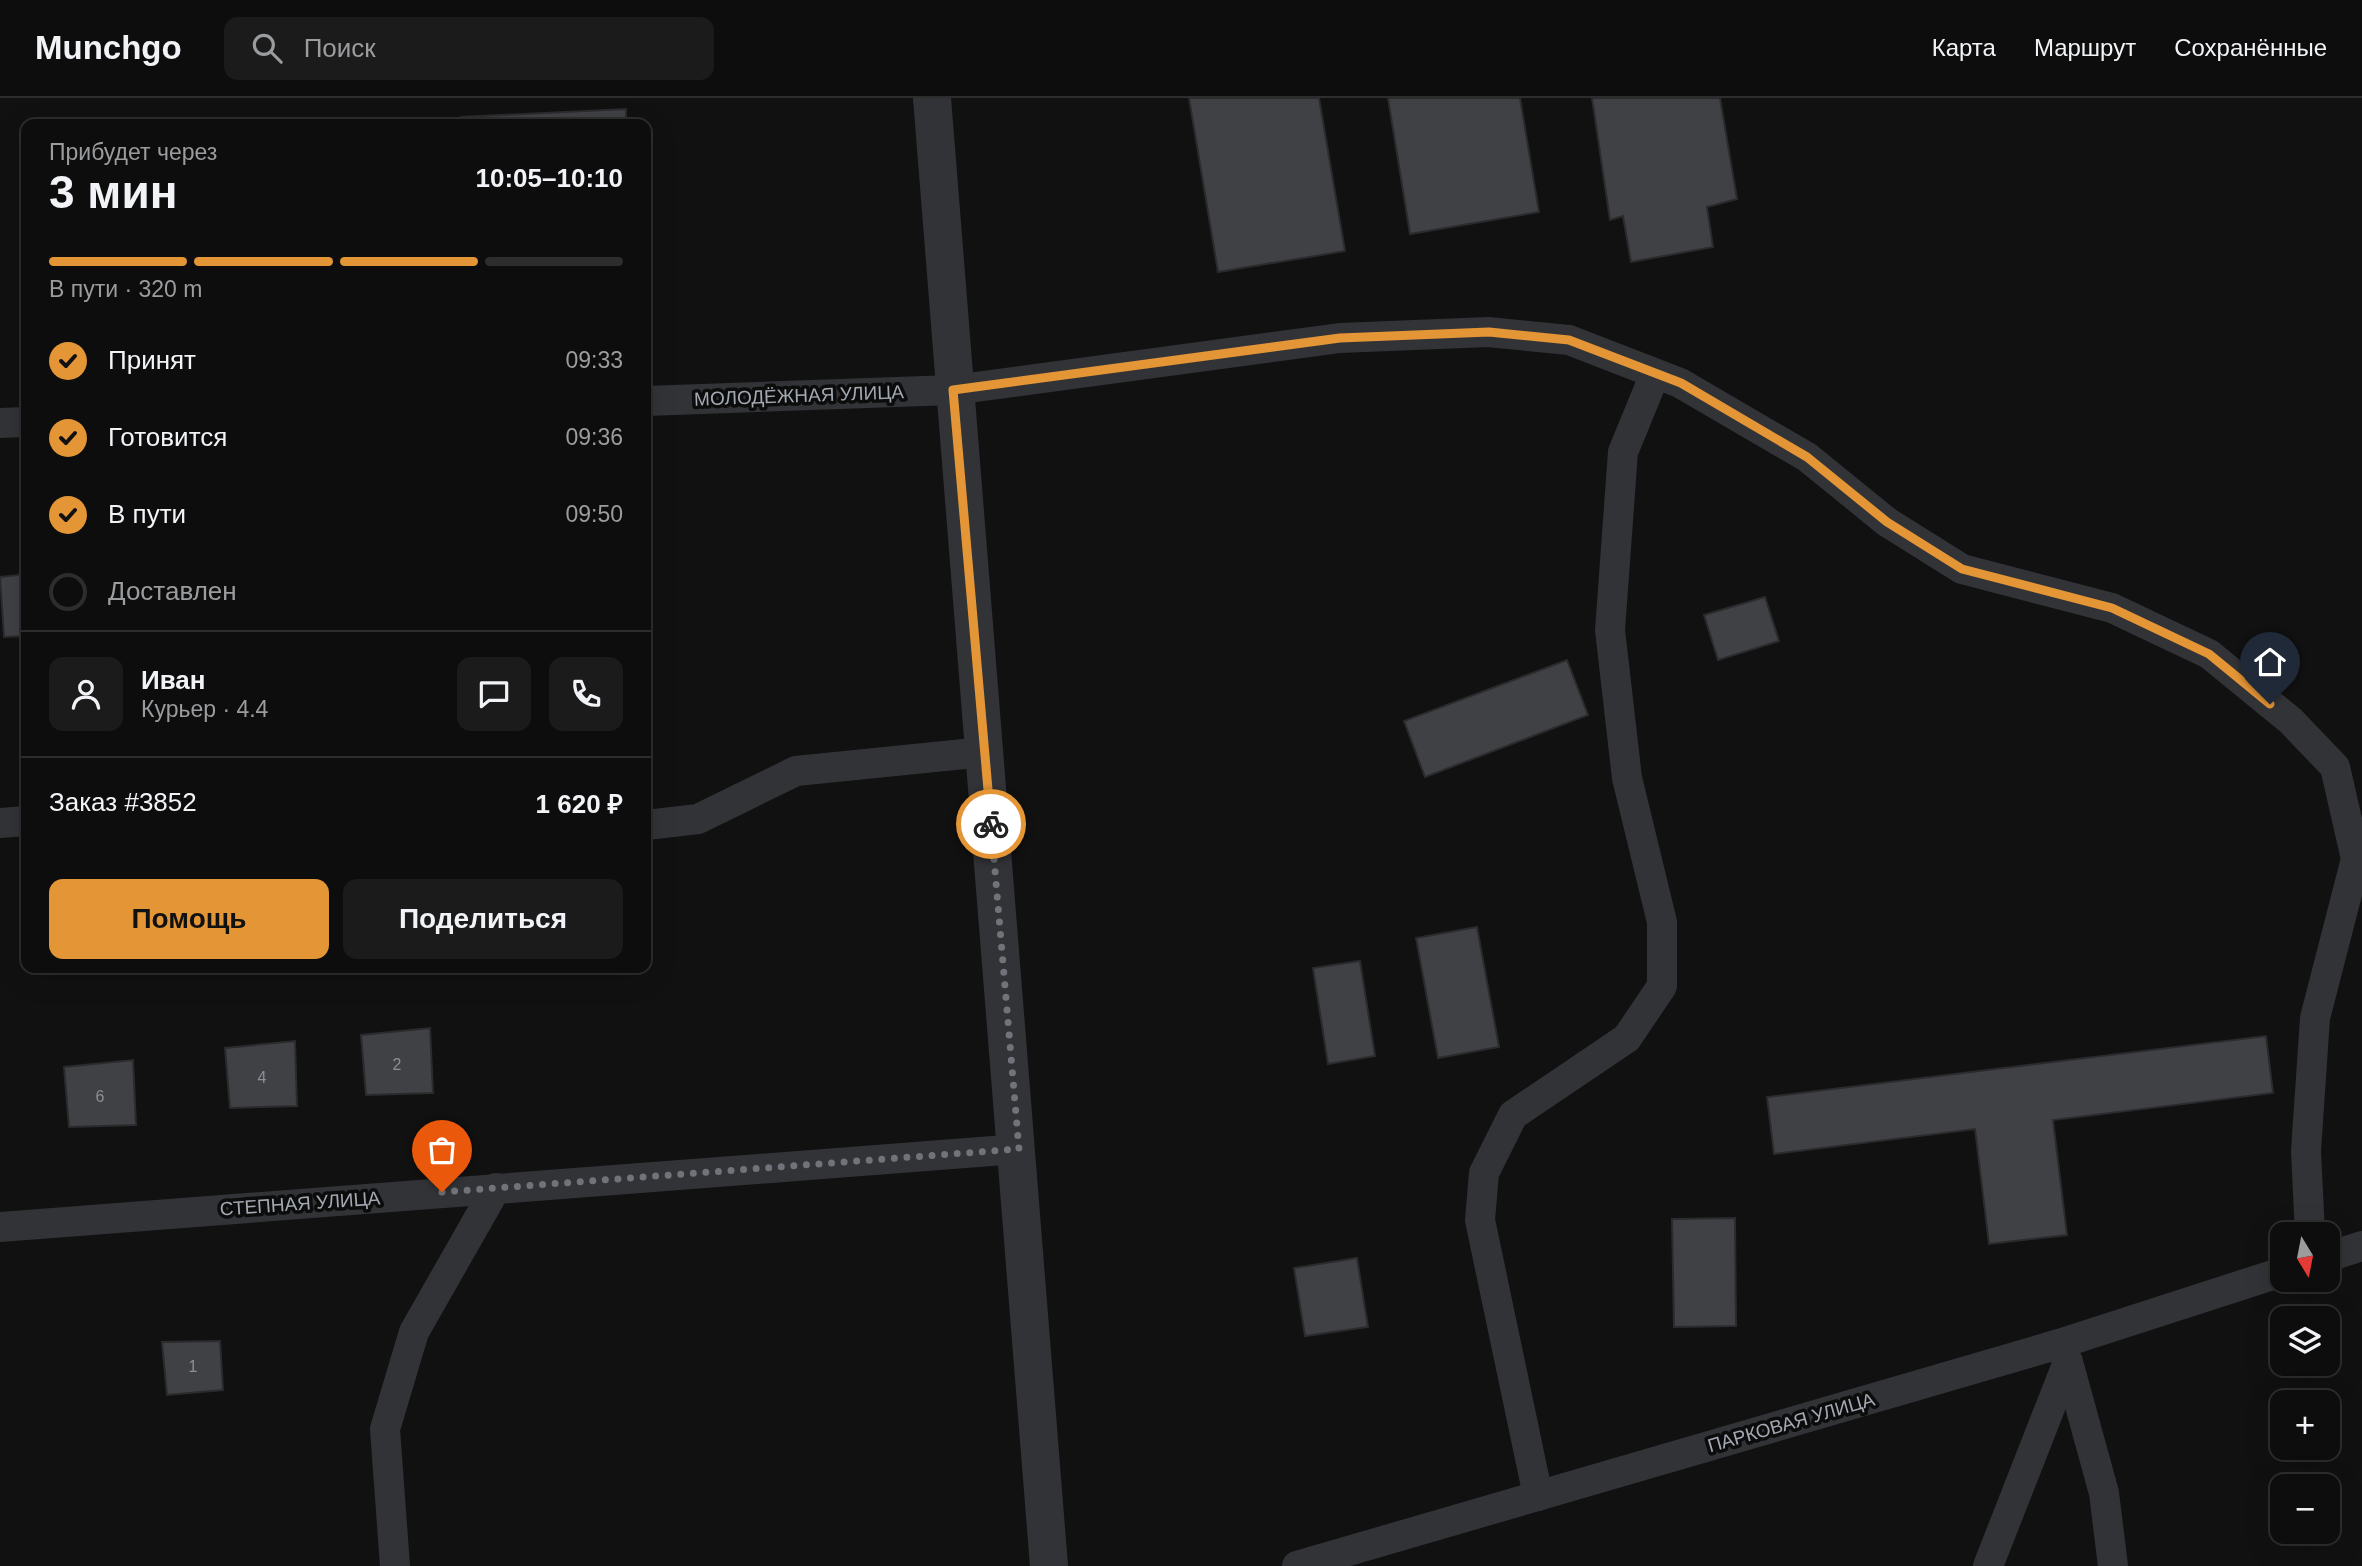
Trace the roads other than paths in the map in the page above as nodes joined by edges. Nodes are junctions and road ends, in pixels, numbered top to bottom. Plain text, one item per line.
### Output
1 (932, 98) edge
2 (1656, 374) junction
3 (953, 390) junction
4 (651, 401) edge
5 (21, 422) edge
6 (0, 423) edge
7 (985, 752) junction
8 (21, 821) edge
9 (0, 822) edge
10 (651, 824) edge
11 (1019, 1149) junction
12 (496, 1188) junction
13 (2309, 1222) edge
14 (0, 1227) edge
15 (2362, 1246) edge
16 (2340, 1253) edge
17 (2270, 1276) edge
18 (2064, 1353) junction
19 (1538, 1496) junction
20 (395, 1566) edge
21 (1049, 1566) edge
22 (1297, 1566) edge
23 (1988, 1566) edge
24 (2113, 1566) edge

1 - 3 street
2 - 3 street, МОЛОДЁЖНАЯ УЛИЦА
2 - 13 street, МОЛОДЁЖНАЯ УЛИЦА
2 - 19 street
3 - 4 street, МОЛОДЁЖНАЯ УЛИЦА
3 - 7 street
5 - 6 street
7 - 10 street
7 - 11 street
8 - 9 street
11 - 12 street, СТЕПНАЯ УЛИЦА
11 - 21 street
12 - 14 street, СТЕПНАЯ УЛИЦА
12 - 20 street
15 - 16 street
17 - 18 street, ПАРКОВАЯ УЛИЦА
18 - 19 street, ПАРКОВАЯ УЛИЦА
18 - 23 street
18 - 24 street
19 - 22 street, ПАРКОВАЯ УЛИЦА

